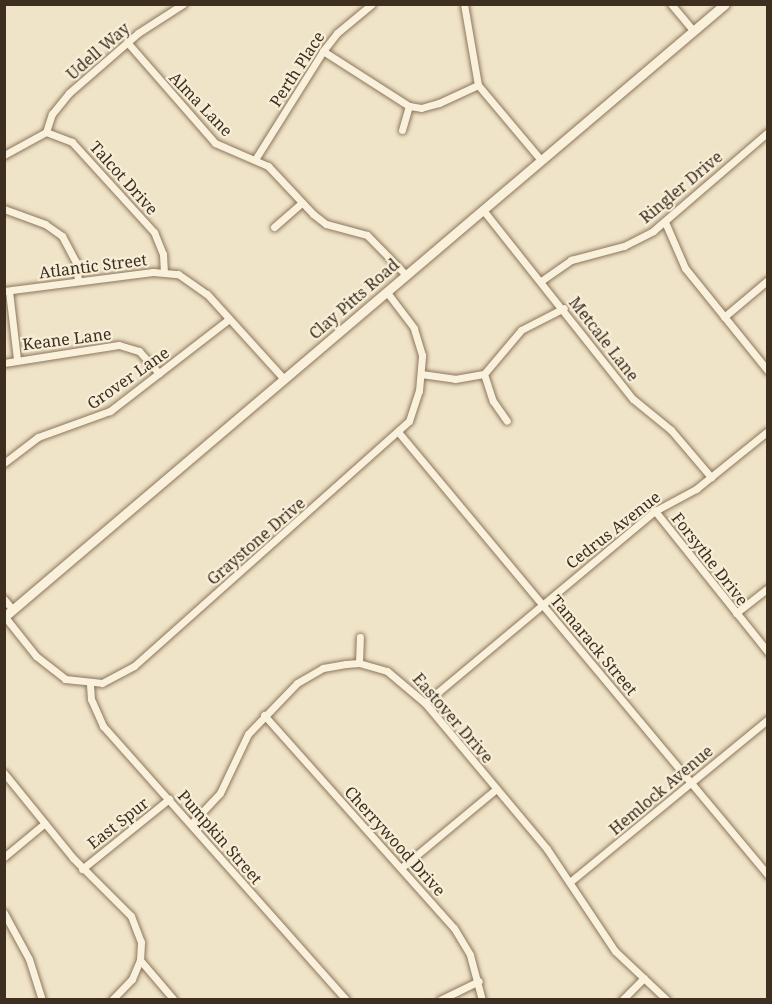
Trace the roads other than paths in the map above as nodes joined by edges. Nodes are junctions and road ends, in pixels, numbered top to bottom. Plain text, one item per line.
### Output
1 (183, 4) edge
2 (372, 4) edge
3 (464, 4) edge
4 (671, 4) edge
5 (725, 4) edge
6 (694, 31) junction
7 (127, 42) junction
8 (323, 51) junction
9 (478, 85) junction
10 (409, 106) junction
11 (402, 129) dead end
12 (46, 132) junction
13 (768, 132) edge
14 (4, 155) edge
15 (256, 158) junction
16 (541, 160) junction
17 (302, 203) junction
18 (4, 209) edge
19 (483, 210) junction
20 (665, 222) junction
21 (274, 227) dead end
22 (164, 272) junction
23 (405, 274) junction
24 (768, 280) edge
25 (78, 281) junction
26 (541, 281) junction
27 (7, 291) edge
28 (386, 291) junction
29 (564, 308) junction
30 (724, 316) junction
31 (229, 319) junction
32 (17, 359) junction
33 (4, 363) edge
34 (768, 371) edge
35 (159, 373) junction
36 (421, 374) junction
37 (484, 374) junction
38 (284, 379) junction
39 (507, 421) dead end
40 (768, 431) edge
41 (399, 434) junction
42 (4, 463) edge
43 (711, 477) junction
44 (654, 511) junction
45 (768, 588) edge
46 (4, 600) edge
47 (542, 605) junction
48 (14, 610) junction
49 (736, 614) junction
50 (5, 617) edge
51 (360, 637) dead end
52 (768, 652) edge
53 (359, 663) junction
54 (90, 685) junction
55 (425, 703) junction
56 (264, 715) junction
57 (768, 718) edge
58 (4, 773) edge
59 (690, 783) junction
60 (496, 789) junction
61 (169, 799) junction
62 (45, 823) junction
63 (191, 824) junction
64 (4, 857) edge
65 (82, 868) junction
66 (401, 868) junction
67 (768, 875) edge
68 (571, 881) junction
69 (4, 913) edge
70 (140, 960) junction
71 (644, 978) junction
72 (478, 981) junction
73 (42, 999) edge
74 (112, 999) edge
75 (174, 999) edge
76 (346, 999) edge
77 (440, 999) edge
78 (482, 999) edge
79 (622, 999) edge
80 (667, 999) edge

1 - 7 street, Udell Way
2 - 8 street, Perth Place
3 - 9 street
4 - 6 street
5 - 6 street, Clay Pitts Road
6 - 16 street, Clay Pitts Road
7 - 12 street, Udell Way
7 - 15 street, Alma Lane
8 - 10 street
8 - 15 street, Perth Place
9 - 10 street
9 - 16 street
10 - 11 street
12 - 14 street
12 - 22 street, Talcot Drive
13 - 20 street, Ringler Drive
15 - 17 street, Alma Lane
16 - 19 street, Clay Pitts Road
17 - 21 street
17 - 23 street, Alma Lane
18 - 25 street
19 - 23 street, Clay Pitts Road
19 - 26 street, Metcale Lane
20 - 26 street, Ringler Drive
20 - 30 street
22 - 25 street, Atlantic Street
22 - 31 street, Atlantic Street
23 - 28 street, Clay Pitts Road
24 - 30 street
25 - 27 street, Atlantic Street
26 - 29 street, Metcale Lane
27 - 32 street
28 - 36 street, Graystone Drive
28 - 38 street, Clay Pitts Road
29 - 37 street
29 - 43 street, Metcale Lane
30 - 34 street
31 - 35 street, Grover Lane
31 - 38 street, Atlantic Street
32 - 33 street, Keane Lane
32 - 35 street, Keane Lane
35 - 42 street, Grover Lane
36 - 37 street
36 - 41 street, Graystone Drive
37 - 39 street
38 - 48 street, Clay Pitts Road
40 - 43 street, Cedrus Avenue
41 - 47 street, Tamarack Street
41 - 54 street, Graystone Drive
43 - 44 street, Cedrus Avenue
44 - 47 street, Cedrus Avenue
44 - 49 street, Forsythe Drive
45 - 49 street
46 - 48 street
47 - 55 street, Cedrus Avenue
47 - 59 street, Tamarack Street
48 - 50 street, Clay Pitts Road
49 - 52 street, Forsythe Drive
50 - 54 street
51 - 53 street
53 - 55 street, Eastover Drive
53 - 56 street
54 - 61 street, Pumpkin Street
55 - 60 street, Eastover Drive
56 - 63 street
56 - 66 street, Cherrywood Drive
57 - 59 street, Hemlock Avenue
58 - 62 street
59 - 67 street, Tamarack Street
59 - 68 street, Hemlock Avenue
60 - 66 street
60 - 68 street, Eastover Drive
61 - 63 street, Pumpkin Street
61 - 65 street, East Spur
62 - 64 street
62 - 65 street
63 - 76 street, Pumpkin Street
65 - 70 street
66 - 72 street, Cherrywood Drive
68 - 71 street, Eastover Drive
69 - 73 street
70 - 74 street
70 - 75 street
71 - 79 street
71 - 80 street, Eastover Drive
72 - 77 street
72 - 78 street, Cherrywood Drive

